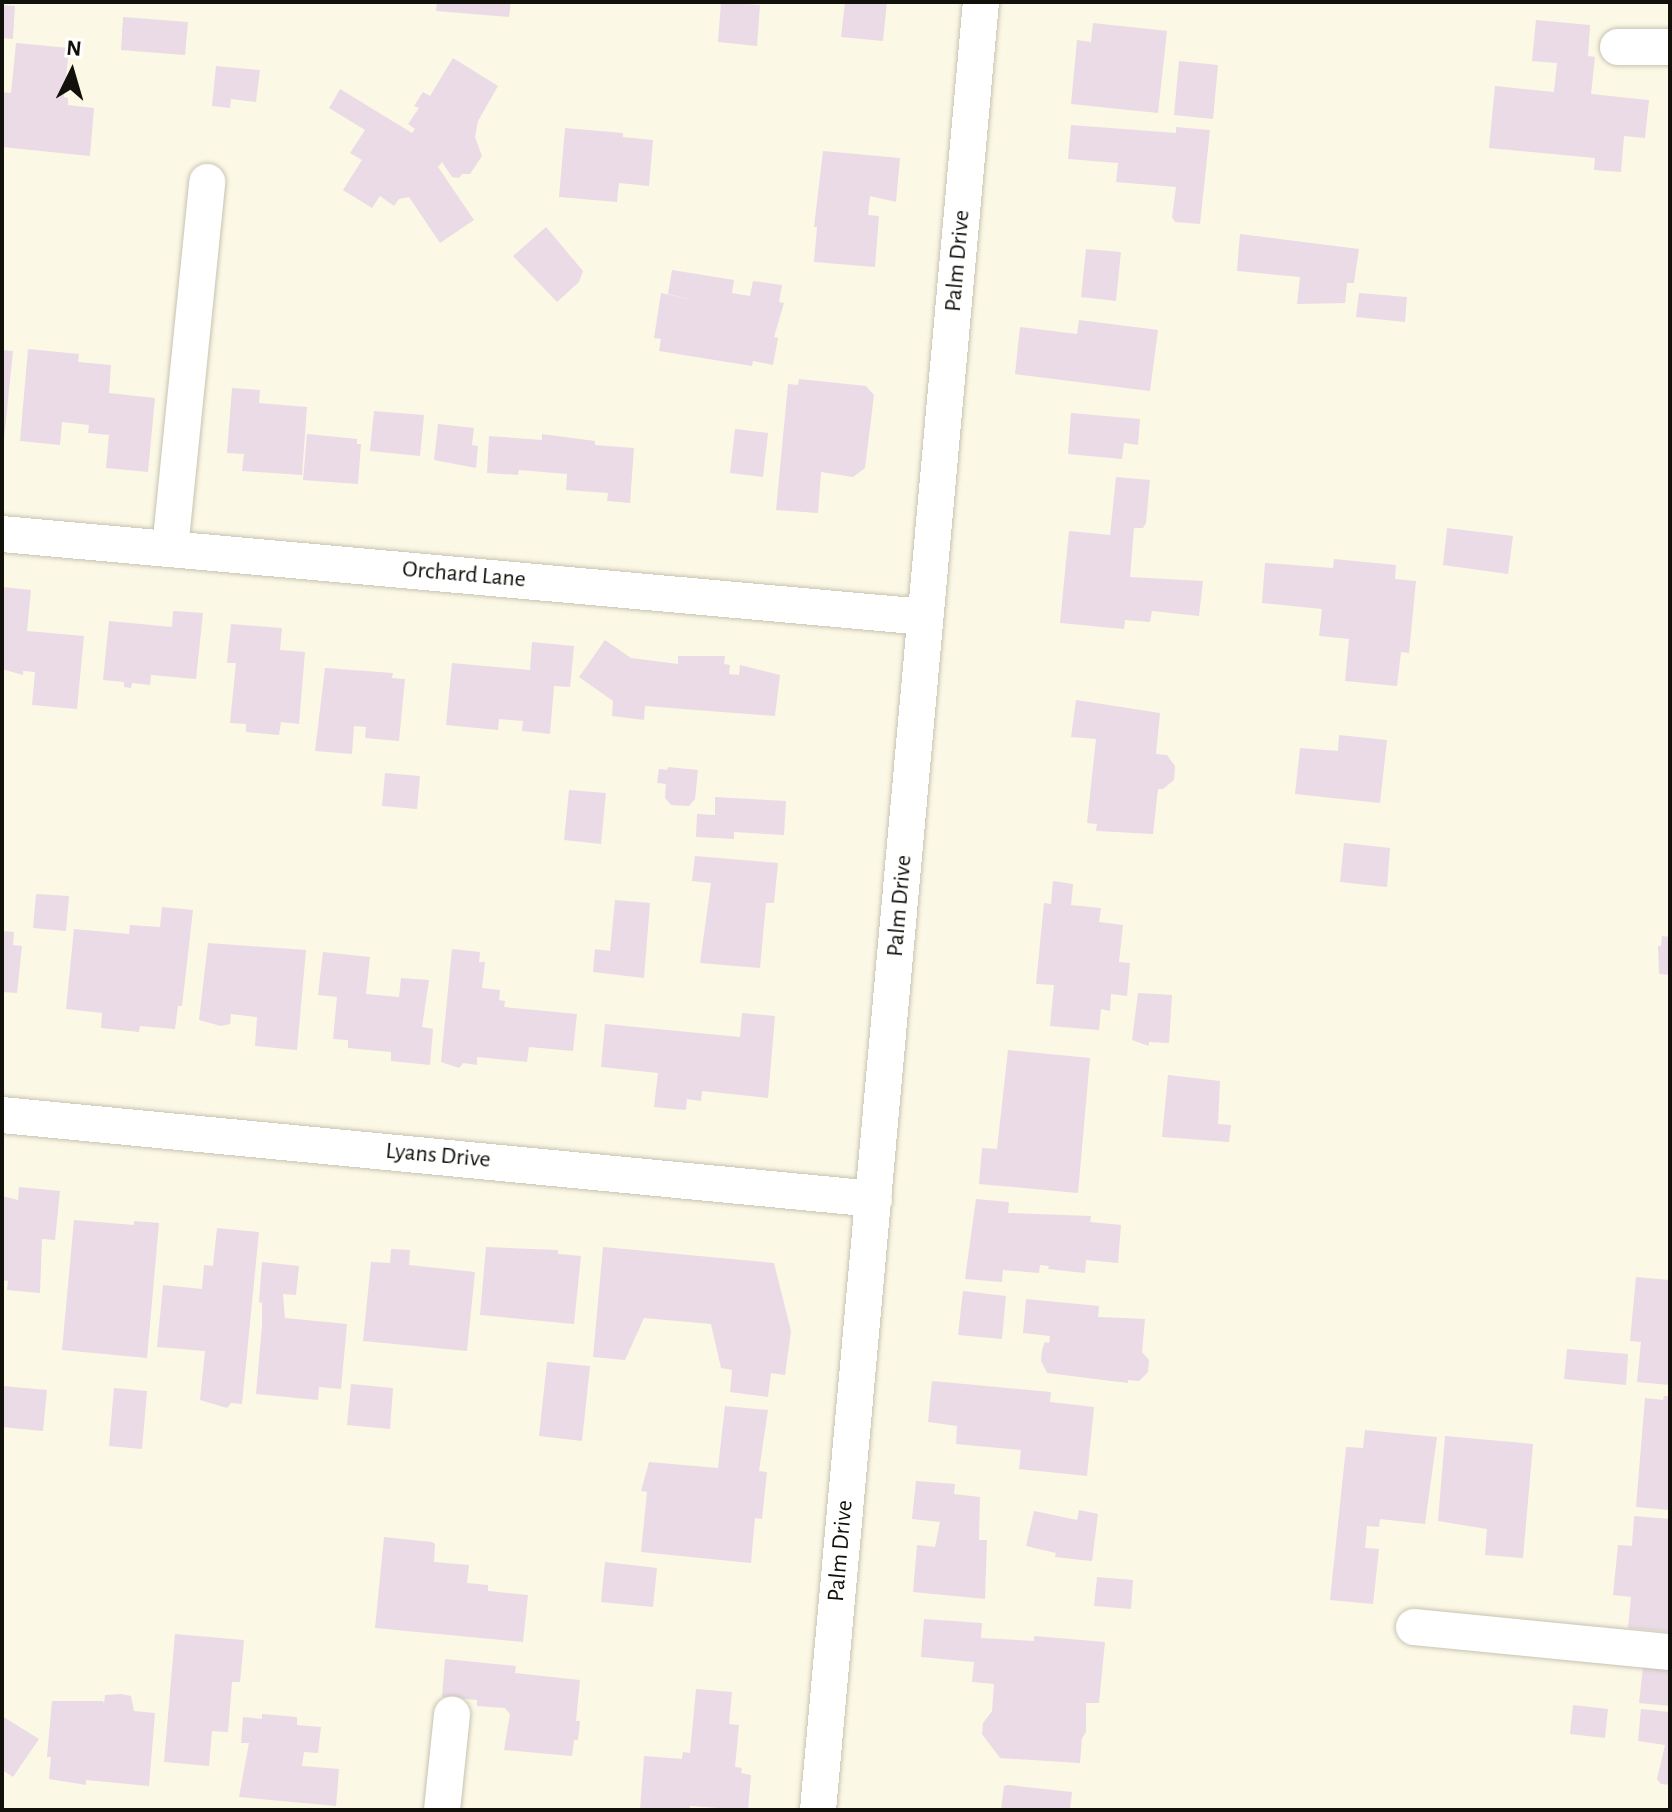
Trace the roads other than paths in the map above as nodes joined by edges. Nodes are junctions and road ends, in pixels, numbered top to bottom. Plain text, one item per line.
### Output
1 (981, 2) edge
2 (1618, 47) dead end
3 (1670, 47) edge
4 (207, 182) dead end
5 (2, 534) edge
6 (170, 549) junction
7 (925, 617) junction
8 (2, 1115) edge
9 (874, 1199) junction
10 (1414, 1627) dead end
11 (1670, 1652) edge
12 (452, 1715) dead end
13 (442, 1810) edge
14 (818, 1810) edge

1 - 7 street, Palm Drive
2 - 3 street
4 - 6 street
5 - 6 street, Orchard Lane
6 - 7 street, Orchard Lane
7 - 9 street, Palm Drive
8 - 9 street, Lyans Drive
9 - 14 street, Palm Drive
10 - 11 street
12 - 13 street

